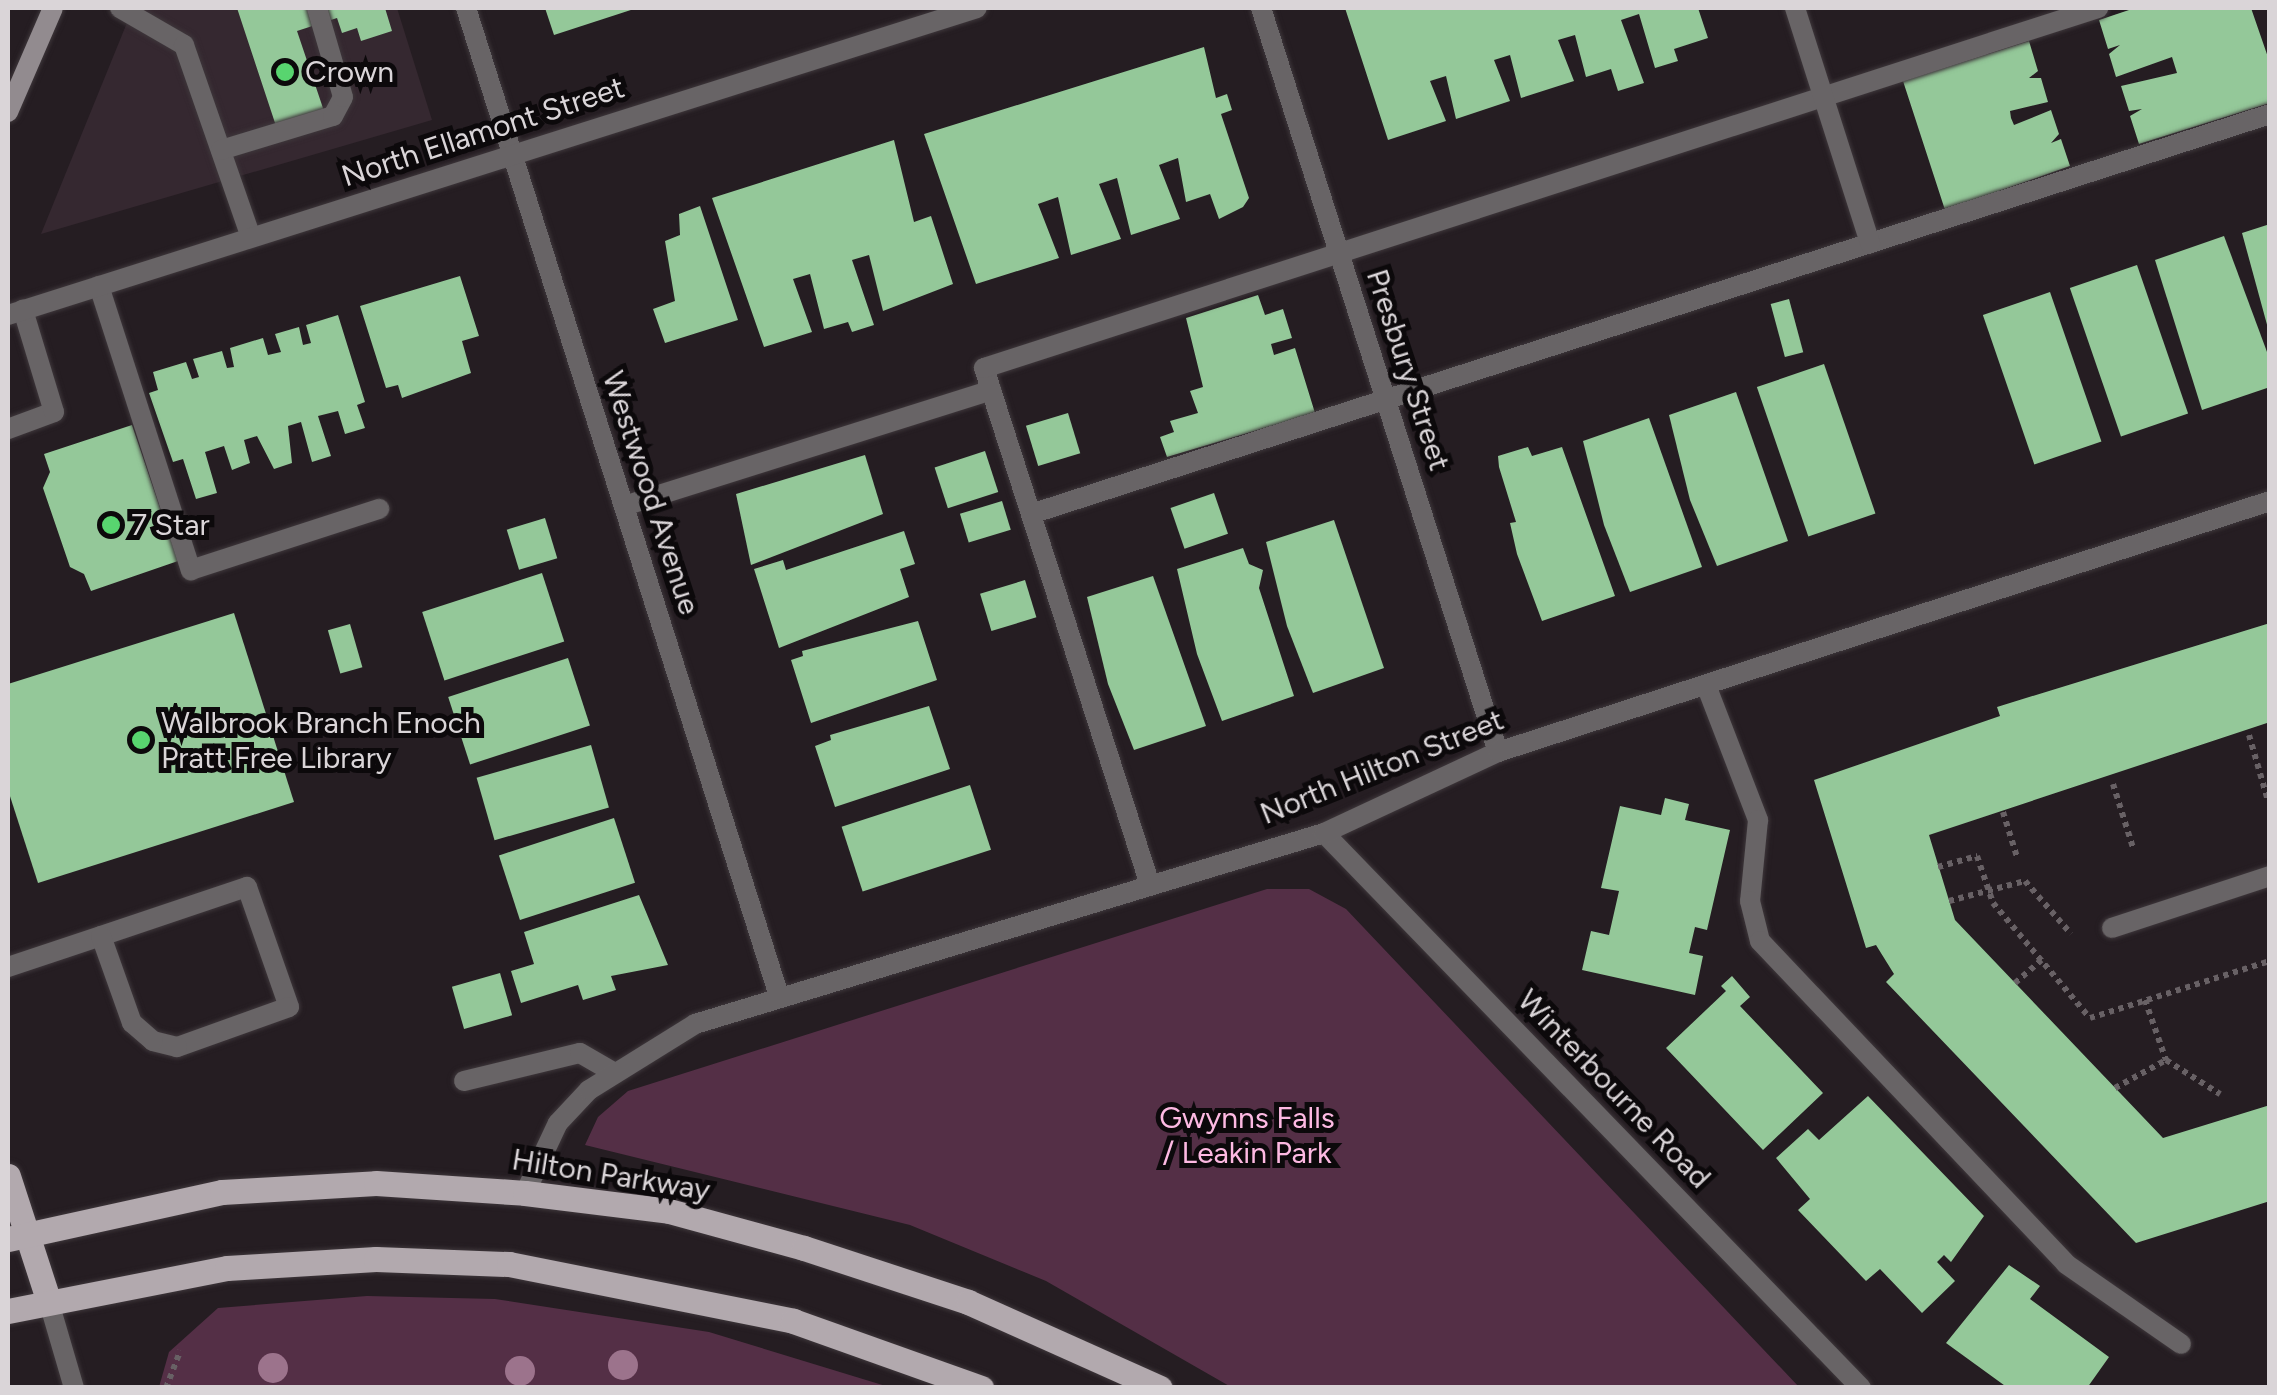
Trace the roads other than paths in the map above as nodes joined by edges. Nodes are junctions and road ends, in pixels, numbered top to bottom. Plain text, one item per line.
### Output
1 (53, 8) edge
2 (316, 8) edge
3 (466, 8) edge
4 (977, 8) edge
5 (1261, 8) edge
6 (1795, 8) edge
7 (2098, 8) edge
8 (135, 11) edge
9 (1823, 94) junction
10 (8, 112) edge
11 (2270, 114) edge
12 (221, 150) junction
13 (512, 154) junction
14 (251, 238) junction
15 (1870, 244) junction
16 (1340, 254) junction
17 (98, 286) junction
18 (16, 312) edge
19 (991, 390) junction
20 (1386, 399) junction
21 (8, 429) edge
22 (2270, 502) edge
23 (624, 506) junction
24 (379, 509) dead end
25 (1031, 514) junction
26 (1706, 685) junction
27 (1498, 752) junction
28 (1324, 833) junction
29 (2270, 876) edge
30 (1150, 886) junction
31 (2112, 928) dead end
32 (100, 936) junction
33 (8, 967) edge
34 (780, 996) junction
35 (613, 1072) junction
36 (464, 1081) dead end
37 (8, 1176) edge
38 (525, 1192) junction
39 (17, 1236) edge
40 (48, 1299) junction
41 (8, 1310) edge
42 (2181, 1344) dead end
43 (74, 1388) edge
44 (981, 1388) edge
45 (1160, 1388) edge
46 (1862, 1388) edge

1 - 10 main road
2 - 12 street
3 - 13 street, Westwood Avenue
4 - 13 street, North Ellamont Street
5 - 16 street, Presbury Street
6 - 9 street
7 - 9 street
8 - 12 street
9 - 15 street
9 - 16 street
11 - 15 street
12 - 14 street
13 - 14 street, North Ellamont Street
13 - 23 street, Westwood Avenue
14 - 17 street, North Ellamont Street
15 - 20 street
16 - 19 street
16 - 20 street, Presbury Street
17 - 18 street, North Ellamont Street
17 - 24 street
18 - 21 street
19 - 23 street
19 - 25 street
20 - 25 street
20 - 27 street, Presbury Street
22 - 26 street, North Hilton Street
23 - 34 street, Westwood Avenue
25 - 30 street
26 - 27 street, North Hilton Street
26 - 42 street
27 - 28 street, North Hilton Street
28 - 30 street, North Hilton Street
28 - 46 street, Winterbourne Road
29 - 31 street
30 - 34 street, North Hilton Street
32 - 32 street
32 - 33 street
34 - 35 street, North Hilton Street
35 - 36 street
35 - 38 street, North Hilton Street
37 - 39 main road
38 - 39 main road, Hilton Parkway
38 - 45 main road, Hilton Parkway
39 - 40 main road
40 - 41 main road
40 - 43 street
40 - 44 main road

